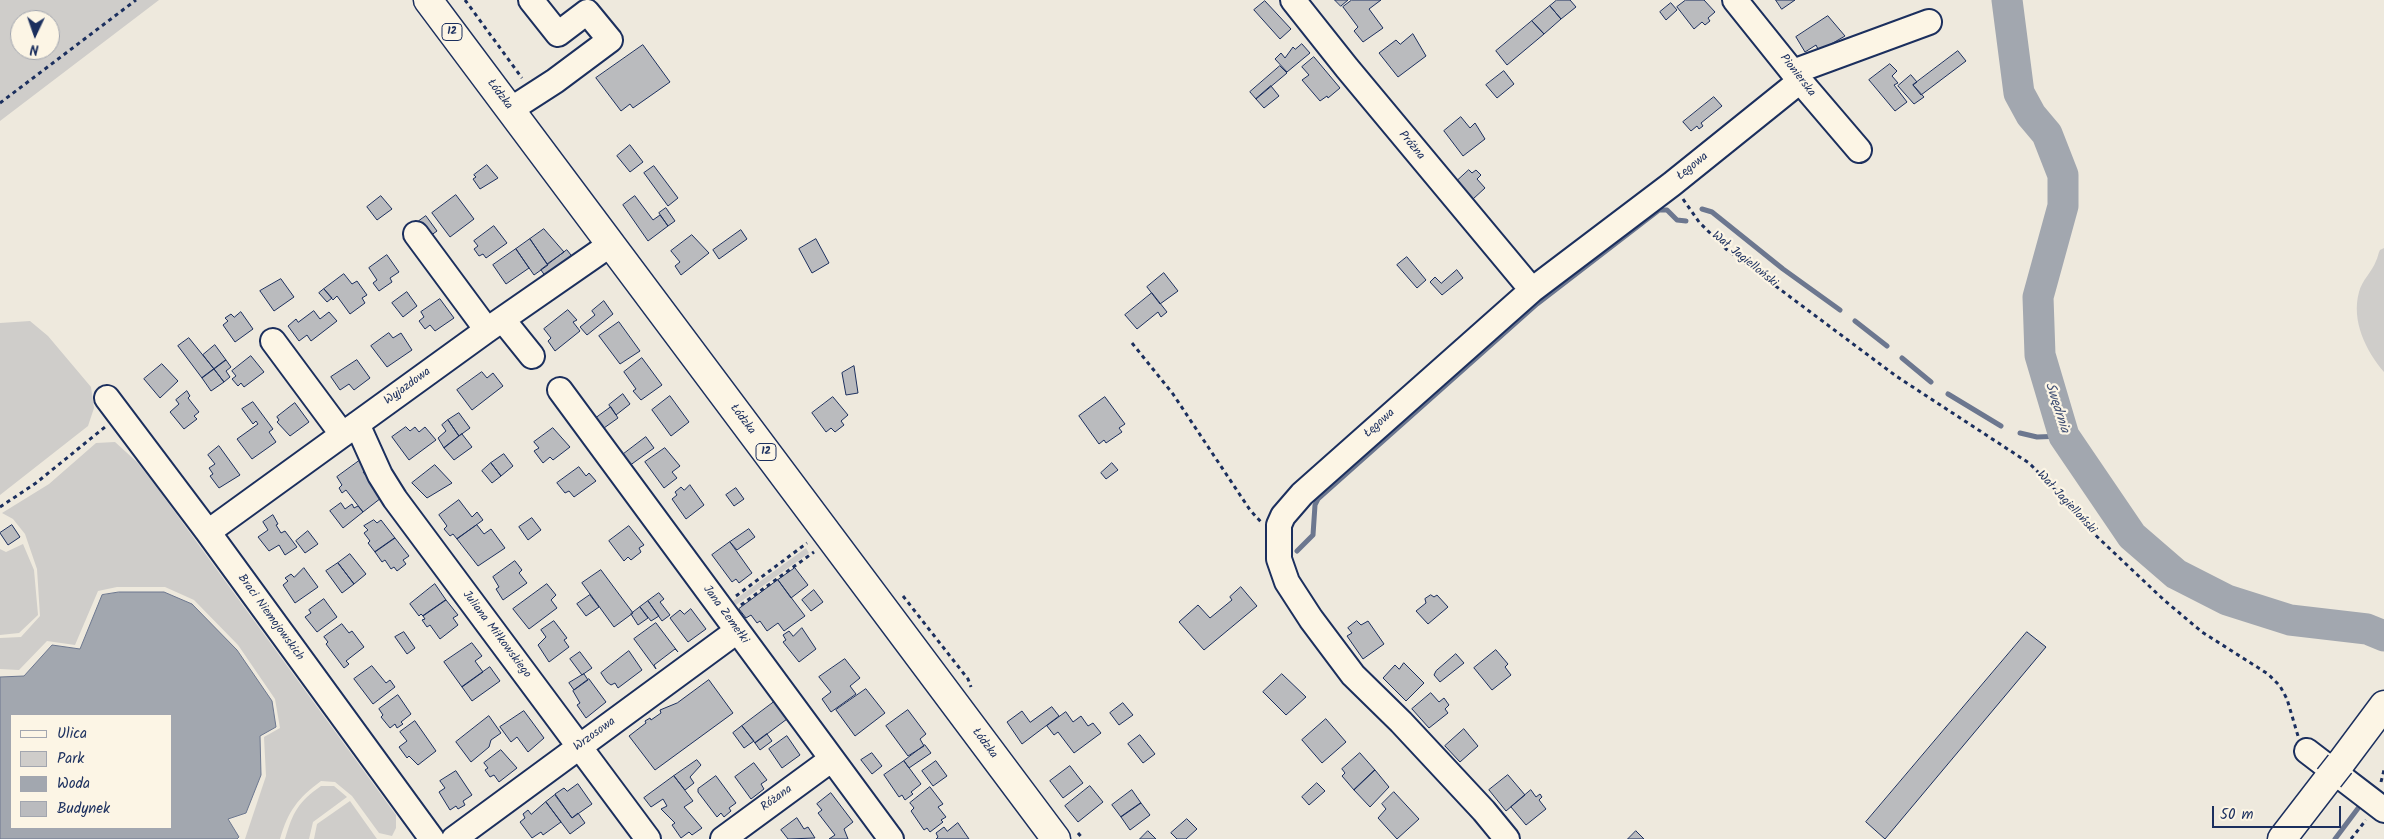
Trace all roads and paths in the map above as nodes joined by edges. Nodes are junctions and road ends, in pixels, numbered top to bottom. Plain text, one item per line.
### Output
1 (136, 0) edge
2 (428, 0) edge
3 (465, 0) edge
4 (531, 0) edge
5 (1293, 0) edge
6 (1736, 0) edge
7 (1928, 22) dead end
8 (1796, 77) junction
9 (0, 103) edge
10 (521, 103) junction
11 (1859, 150) dead end
12 (1672, 184) junction
13 (416, 234) dead end
14 (611, 244) junction
15 (1532, 290) junction
16 (495, 325) junction
17 (272, 341) dead end
18 (1132, 343) dead end
19 (532, 356) dead end
20 (560, 390) dead end
21 (114, 406) joint
22 (350, 429) junction
23 (0, 507) edge
24 (208, 532) junction
25 (1278, 540) junction
26 (807, 544) dead end
27 (814, 552) dead end
28 (727, 619) junction
29 (2382, 708) edge
30 (579, 747) junction
31 (2307, 751) joint
32 (832, 759) junction
33 (2384, 810) edge
34 (432, 839) edge
35 (454, 839) edge
36 (648, 839) edge
37 (723, 839) edge
38 (891, 839) edge
39 (1056, 839) edge
40 (1507, 839) edge
41 (2282, 839) edge

1 - 9 path
2 - 10 main road, Łódzka / 12
3 - 10 path
4 - 10 street
5 - 15 street, Próżna
6 - 8 street, Pionierska
7 - 8 street, Łęgowa
8 - 11 street, Pionierska
8 - 12 street, Łęgowa
10 - 14 main road, Łódzka / 12
12 - 15 street, Łęgowa
12 - 31 path, Wał Jagielloński
13 - 16 street
14 - 16 street, Wyjazdowa
14 - 39 main road, Łódzka / 12
15 - 25 street, Łęgowa
16 - 19 street
16 - 22 street, Wyjazdowa
17 - 22 street, Juliana Miłkowskiego
18 - 25 path
20 - 28 street, Jana Zemełki
21 - 23 path
21 - 24 street, Braci Niemojowskich
22 - 24 street, Wyjazdowa
22 - 30 street, Juliana Miłkowskiego
24 - 34 street, Braci Niemojowskich
25 - 40 street, Łęgowa
26 - 28 path
27 - 28 path
28 - 30 street, Wrzosowa
28 - 32 street, Jana Zemełki
29 - 41 main road
30 - 35 street, Wrzosowa
30 - 36 street, Juliana Miłkowskiego
31 - 33 street
32 - 37 street, Różana
32 - 38 street, Jana Zemełki

